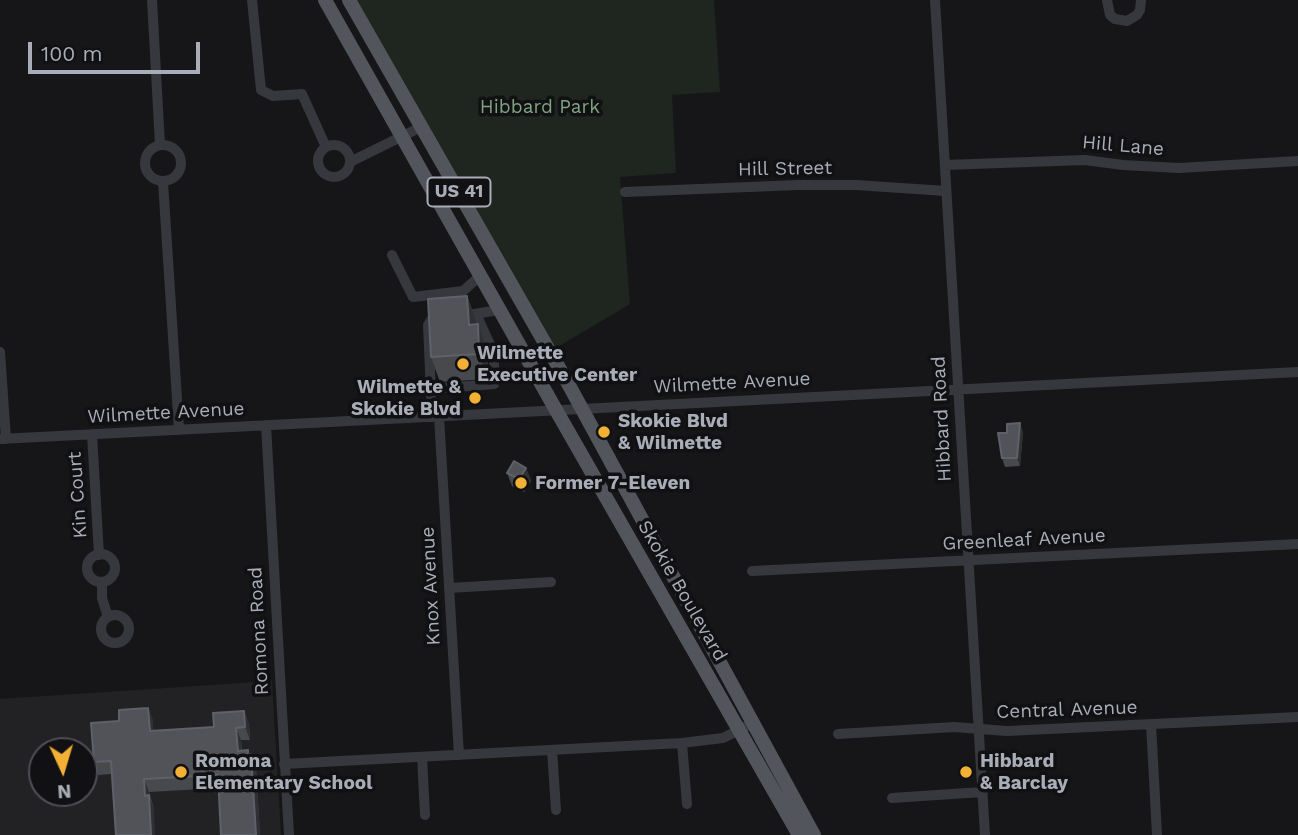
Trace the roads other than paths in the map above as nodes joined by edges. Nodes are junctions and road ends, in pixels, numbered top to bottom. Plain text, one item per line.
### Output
1 (152, 0) edge
2 (252, 0) edge
3 (326, 0) edge
4 (349, 0) edge
5 (935, 0) edge
6 (1107, 0) edge
7 (1141, 0) edge
8 (421, 127) junction
9 (401, 137) junction
10 (160, 145) junction
11 (326, 147) junction
12 (1298, 161) edge
13 (350, 162) junction
14 (945, 164) junction
15 (163, 182) junction
16 (946, 191) junction
17 (625, 192) dead end
18 (393, 255) dead end
19 (480, 276) junction
20 (499, 310) junction
21 (476, 314) junction
22 (0, 352) edge
23 (1298, 372) edge
24 (958, 388) junction
25 (431, 389) junction
26 (581, 409) junction
27 (556, 410) junction
28 (435, 416) junction
29 (266, 425) junction
30 (179, 430) junction
31 (92, 434) junction
32 (3, 439) edge
33 (1298, 544) edge
34 (99, 555) junction
35 (968, 561) junction
36 (752, 571) dead end
37 (102, 582) junction
38 (551, 582) dead end
39 (449, 588) junction
40 (108, 617) dead end
41 (1298, 717) edge
42 (1151, 724) junction
43 (746, 727) junction
44 (978, 729) junction
45 (838, 734) dead end
46 (682, 743) junction
47 (552, 750) junction
48 (459, 755) junction
49 (422, 757) junction
50 (284, 764) junction
51 (982, 792) junction
52 (892, 798) dead end
53 (687, 804) dead end
54 (556, 810) dead end
55 (425, 815) dead end
56 (289, 835) edge
57 (799, 835) edge
58 (814, 835) edge
59 (985, 835) edge
60 (1157, 835) edge

1 - 10 street
2 - 11 street
3 - 9 main road, Skokie Boulevard / US 41
4 - 8 main road, Skokie Boulevard / US 41
5 - 14 street, Hibbard Road
6 - 7 street
8 - 9 street
8 - 26 main road, Skokie Boulevard / US 41
9 - 13 street
9 - 19 main road, Skokie Boulevard / US 41
10 - 15 street
10 - 15 street
11 - 13 street
11 - 13 street
12 - 14 street, Hill Lane
14 - 16 street, Hibbard Road
15 - 30 street
16 - 17 street, Hill Street
16 - 24 street, Hibbard Road
18 - 19 street
19 - 20 main road, Skokie Boulevard / US 41
20 - 21 street
20 - 27 main road, Skokie Boulevard / US 41
21 - 25 street, Knox Avenue
21 - 25 street
22 - 32 street
23 - 24 street, Wilmette Avenue
24 - 26 street, Wilmette Avenue
24 - 35 street, Hibbard Road
25 - 28 street, Knox Avenue
26 - 27 street, Wilmette Avenue
26 - 43 main road, Skokie Boulevard / US 41
27 - 28 street, Wilmette Avenue
27 - 43 main road, Skokie Boulevard / US 41
28 - 29 street, Wilmette Avenue
28 - 39 street, Knox Avenue
29 - 30 street, Wilmette Avenue
29 - 50 street, Romona Road
30 - 31 street, Wilmette Avenue
31 - 32 street, Wilmette Avenue
31 - 34 street, Kin Court
33 - 35 street, Greenleaf Avenue
34 - 37 street, Kin Court
34 - 37 street, Kin Court
35 - 36 street, Greenleaf Avenue
35 - 44 street, Hibbard Road
37 - 40 street, Kin Court
38 - 39 street
39 - 48 street, Knox Avenue
41 - 42 street, Central Avenue
42 - 44 street, Central Avenue
42 - 60 street
43 - 46 street
43 - 57 main road, Skokie Boulevard / US 41
43 - 58 main road, Skokie Boulevard / US 41
44 - 45 street, Central Avenue
44 - 51 street, Hibbard Road
46 - 47 street
46 - 53 street
47 - 48 street
47 - 54 street
48 - 49 street
49 - 50 street
49 - 55 street
50 - 56 street, Romona Road
51 - 52 street
51 - 59 street, Hibbard Road

